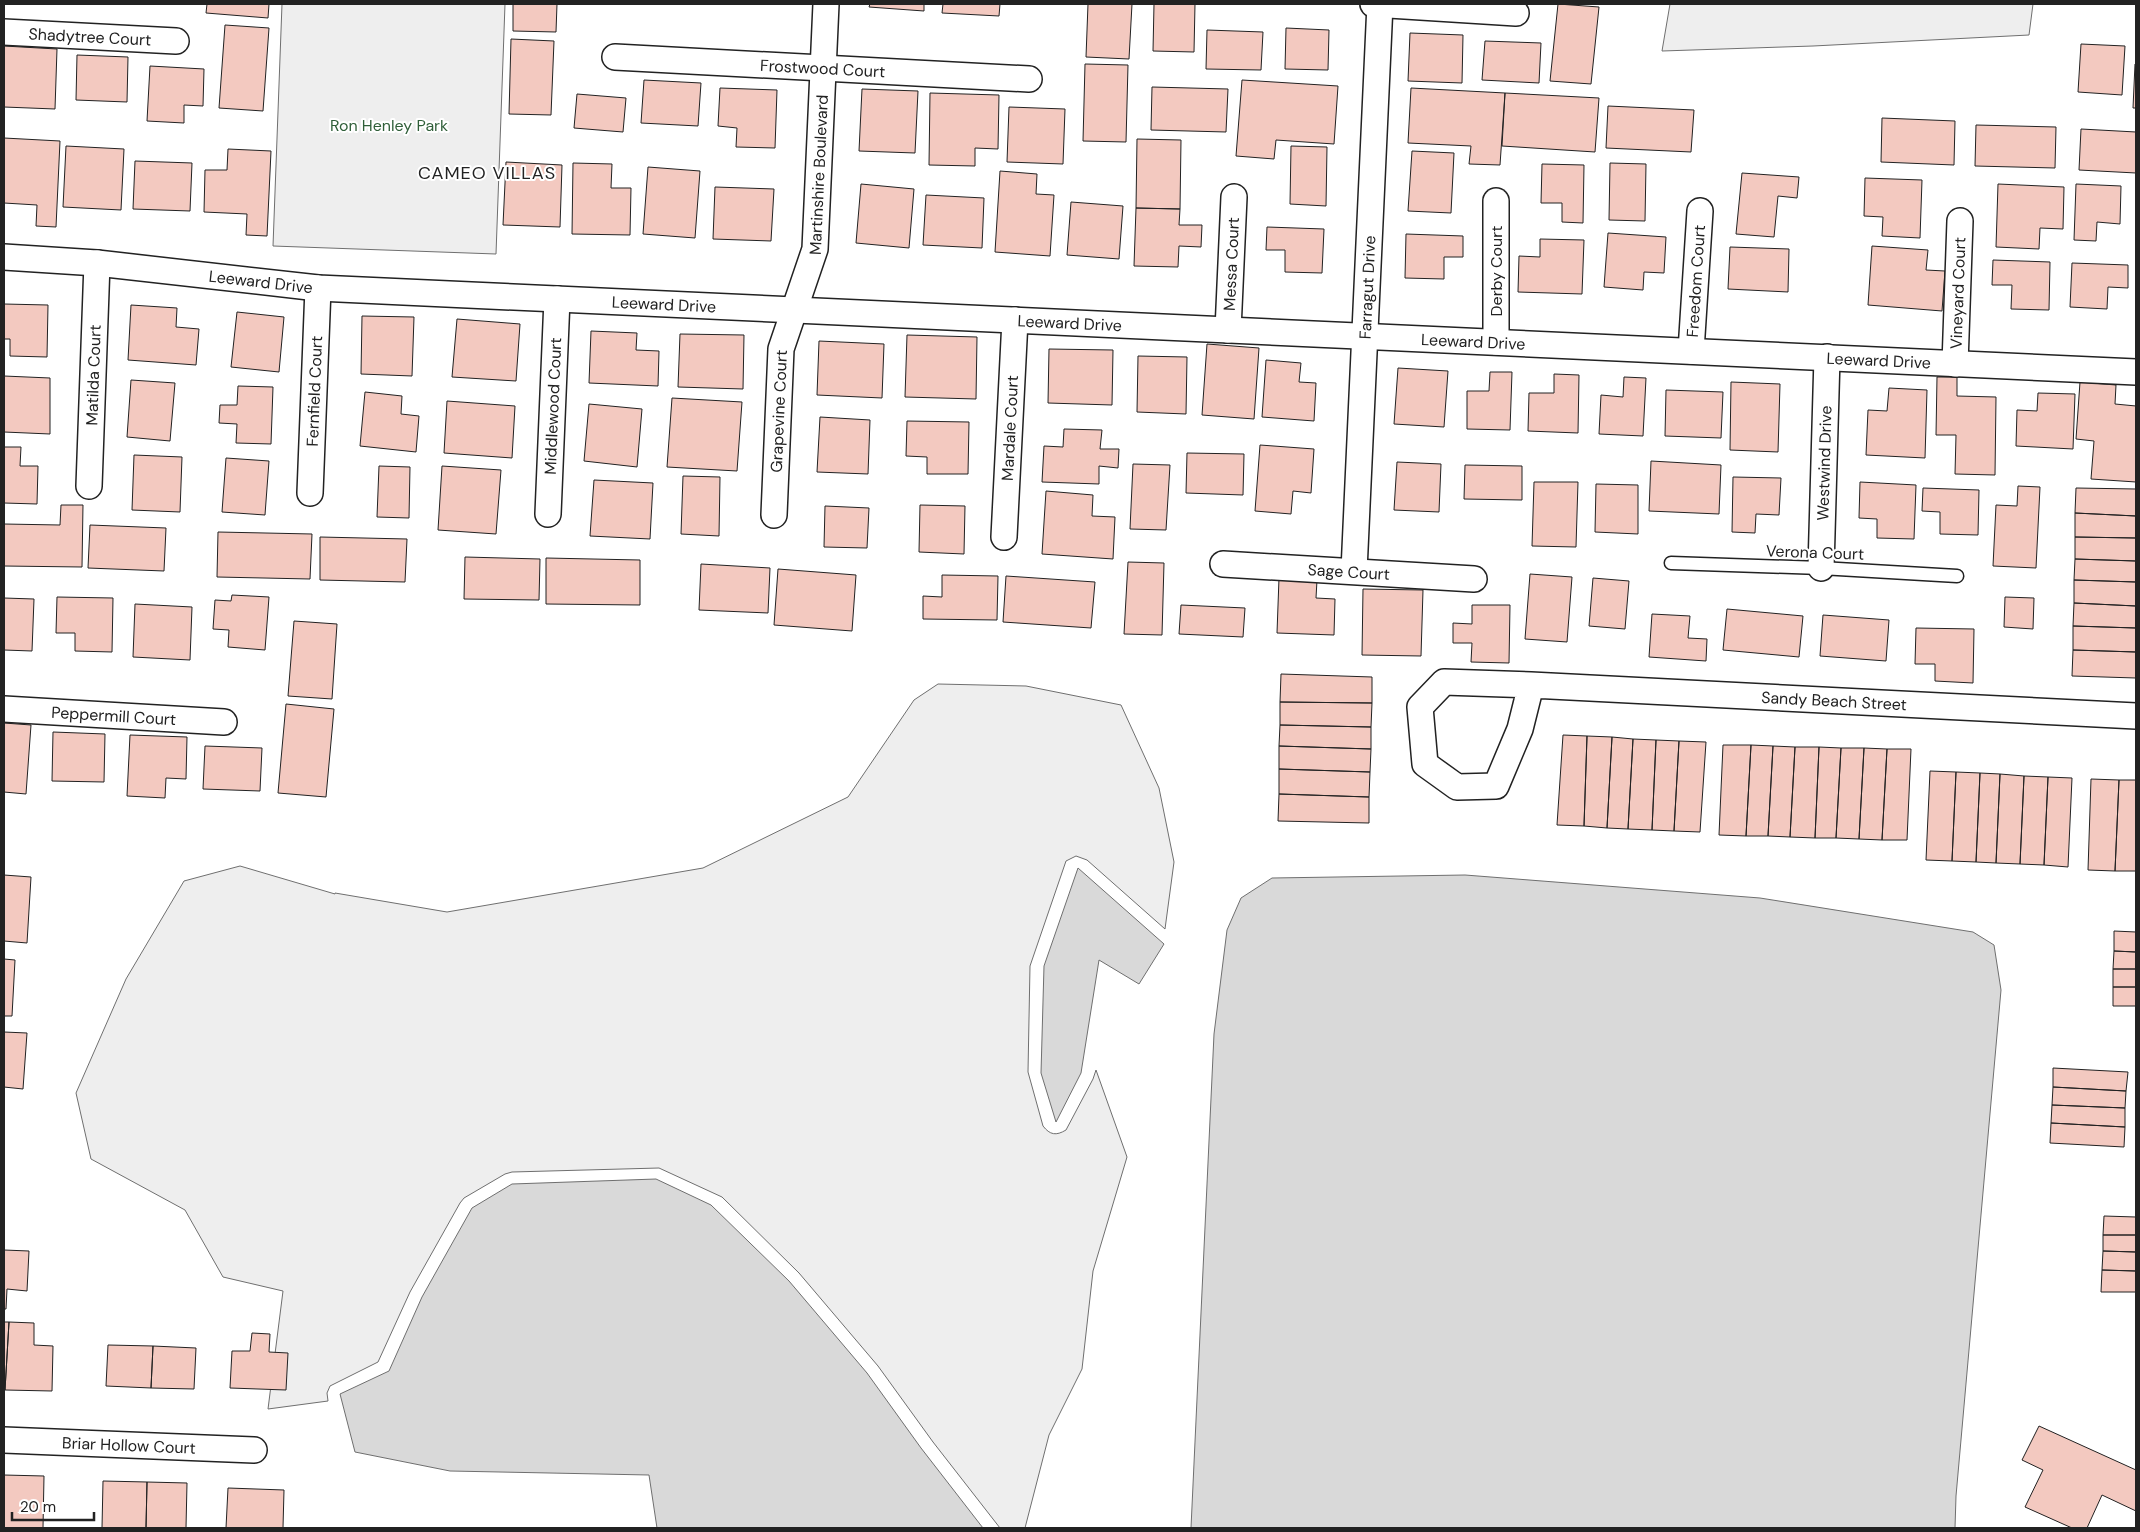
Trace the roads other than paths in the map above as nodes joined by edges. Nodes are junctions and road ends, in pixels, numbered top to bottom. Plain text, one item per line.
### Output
1 (826, 4) edge
2 (1372, 4) edge
3 (1380, 4) edge
4 (1516, 13) dead end
5 (4, 32) edge
6 (176, 41) dead end
7 (615, 57) dead end
8 (823, 67) junction
9 (1029, 79) dead end
10 (1234, 197) dead end
11 (1496, 201) dead end
12 (1700, 211) dead end
13 (1960, 221) dead end
14 (4, 257) edge
15 (97, 263) junction
16 (318, 288) junction
17 (557, 299) junction
18 (795, 311) junction
19 (1015, 320) junction
20 (1228, 330) junction
21 (1365, 336) junction
22 (1496, 342) junction
23 (1691, 351) junction
24 (1827, 358) junction
25 (1955, 364) junction
26 (2136, 372) edge
27 (88, 486) dead end
28 (310, 493) dead end
29 (548, 514) dead end
30 (774, 515) dead end
31 (1004, 537) dead end
32 (1671, 563) dead end
33 (1223, 564) dead end
34 (1821, 568) junction
35 (1354, 571) junction
36 (1957, 576) dead end
37 (1474, 579) dead end
38 (1531, 685) junction
39 (4, 709) edge
40 (2136, 716) edge
41 (224, 722) dead end
42 (4, 1440) edge
43 (254, 1450) dead end

1 - 8 street, Martinshire Boulevard
2 - 3 street
3 - 4 street
3 - 21 street, Farragut Drive
5 - 6 street, Shadytree Court
7 - 8 street, Frostwood Court
8 - 9 street, Frostwood Court
8 - 18 street, Martinshire Boulevard
10 - 20 street, Messa Court
11 - 22 street, Derby Court
12 - 23 street, Freedom Court
13 - 25 street, Vineyard Court
14 - 15 street, Leeward Drive
15 - 16 street, Leeward Drive
15 - 27 street, Matilda Court
16 - 17 street, Leeward Drive
16 - 28 street, Fernfield Court
17 - 18 street, Leeward Drive
17 - 29 street, Middlewood Court
18 - 19 street, Leeward Drive
18 - 30 street, Grapevine Court
19 - 20 street, Leeward Drive
19 - 31 street, Mardale Court
20 - 21 street, Leeward Drive
21 - 22 street, Leeward Drive
21 - 35 street, Farragut Drive
22 - 23 street, Leeward Drive
23 - 24 street, Leeward Drive
24 - 25 street, Leeward Drive
24 - 34 street, Westwind Drive
25 - 26 street, Leeward Drive
32 - 34 lane, Verona Court
33 - 35 street, Sage Court
34 - 36 lane, Verona Court
35 - 37 street, Sage Court
38 - 38 street, Sandy Beach Street
38 - 40 street, Sandy Beach Street
39 - 41 street, Peppermill Court
42 - 43 street, Briar Hollow Court

